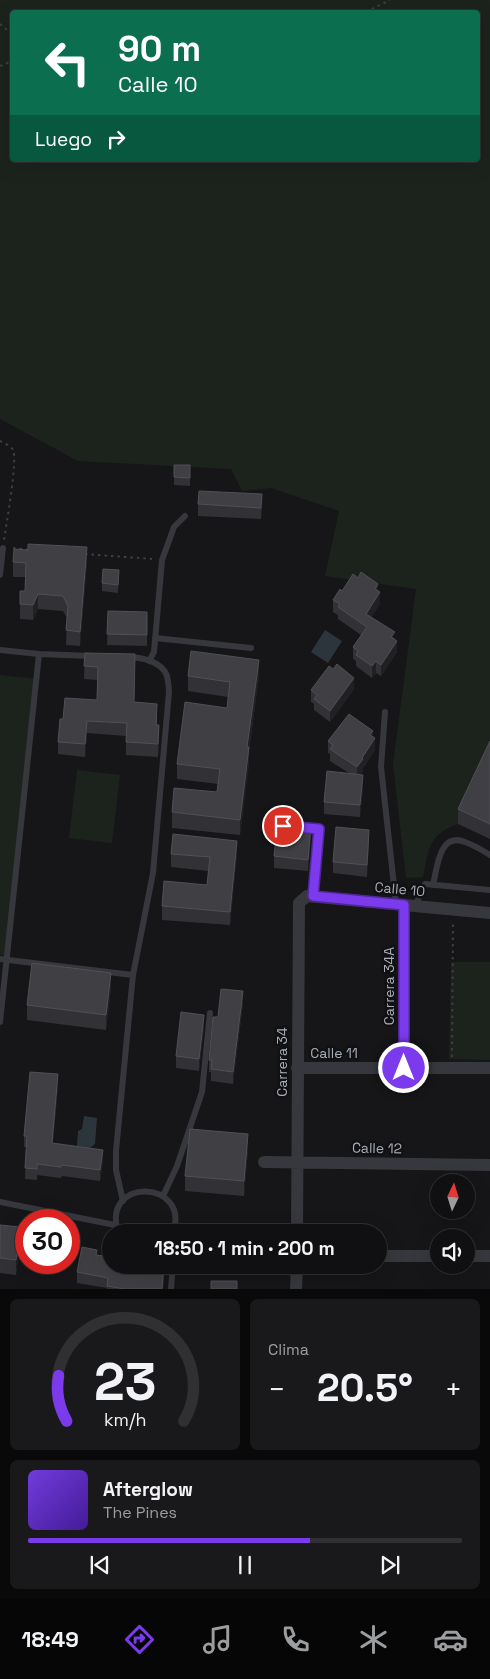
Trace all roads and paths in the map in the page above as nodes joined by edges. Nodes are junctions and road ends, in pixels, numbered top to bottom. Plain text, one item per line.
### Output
1 (390, 0) edge
2 (370, 10) edge
3 (0, 24) edge
4 (10, 32) edge
5 (0, 441) edge
6 (184, 516) dead end
7 (3, 548) junction
8 (31, 550) edge
9 (78, 553) edge
10 (162, 560) junction
11 (0, 575) edge
12 (156, 638) junction
13 (251, 648) dead end
14 (0, 650) edge
15 (39, 654) junction
16 (95, 656) edge
17 (123, 657) edge
18 (149, 661) junction
19 (385, 712) dead end
20 (301, 828) edge
21 (490, 855) edge
22 (434, 885) junction
23 (488, 888) edge
24 (310, 896) junction
25 (405, 905) junction
26 (453, 910) junction
27 (490, 913) edge
28 (3, 960) edge
29 (134, 975) junction
30 (210, 1012) dead end
31 (0, 1022) edge
32 (297, 1068) junction
33 (404, 1068) junction
34 (452, 1068) junction
35 (490, 1068) edge
36 (264, 1162) dead end
37 (297, 1162) junction
38 (490, 1165) edge
39 (163, 1196) junction
40 (122, 1201) junction
41 (0, 1202) edge
42 (110, 1224) edge
43 (115, 1224) edge
44 (174, 1224) edge
45 (297, 1224) edge
46 (387, 1256) edge
47 (430, 1256) edge
48 (475, 1256) edge
49 (490, 1256) edge
50 (172, 1274) edge
51 (297, 1274) edge
52 (171, 1289) edge
53 (296, 1289) edge

1 - 2 path
3 - 4 path
5 - 7 path
6 - 10 lane
7 - 8 path
7 - 11 lane
9 - 10 path
10 - 12 lane
12 - 13 lane
12 - 18 lane
14 - 15 lane
15 - 16 lane
15 - 28 lane
17 - 18 lane
18 - 29 lane
19 - 25 lane
20 - 24 lane
21 - 22 lane
22 - 23 lane
22 - 25 lane
24 - 25 street, Calle 10
24 - 32 street, Carrera 34
25 - 26 street, Calle 10
25 - 33 street, Carrera 34A
26 - 27 street, Calle 10
26 - 34 path
28 - 29 lane
28 - 31 lane
29 - 40 lane
30 - 39 lane
32 - 33 street, Calle 11
32 - 37 street, Carrera 34
33 - 34 street, Calle 11
34 - 35 street, Calle 11
36 - 37 street, Calle 12
37 - 38 street, Calle 12
37 - 45 street, Carrera 34
39 - 40 lane
39 - 44 lane
40 - 43 lane
41 - 42 lane
46 - 47 street
48 - 49 street
50 - 52 lane
51 - 53 street

